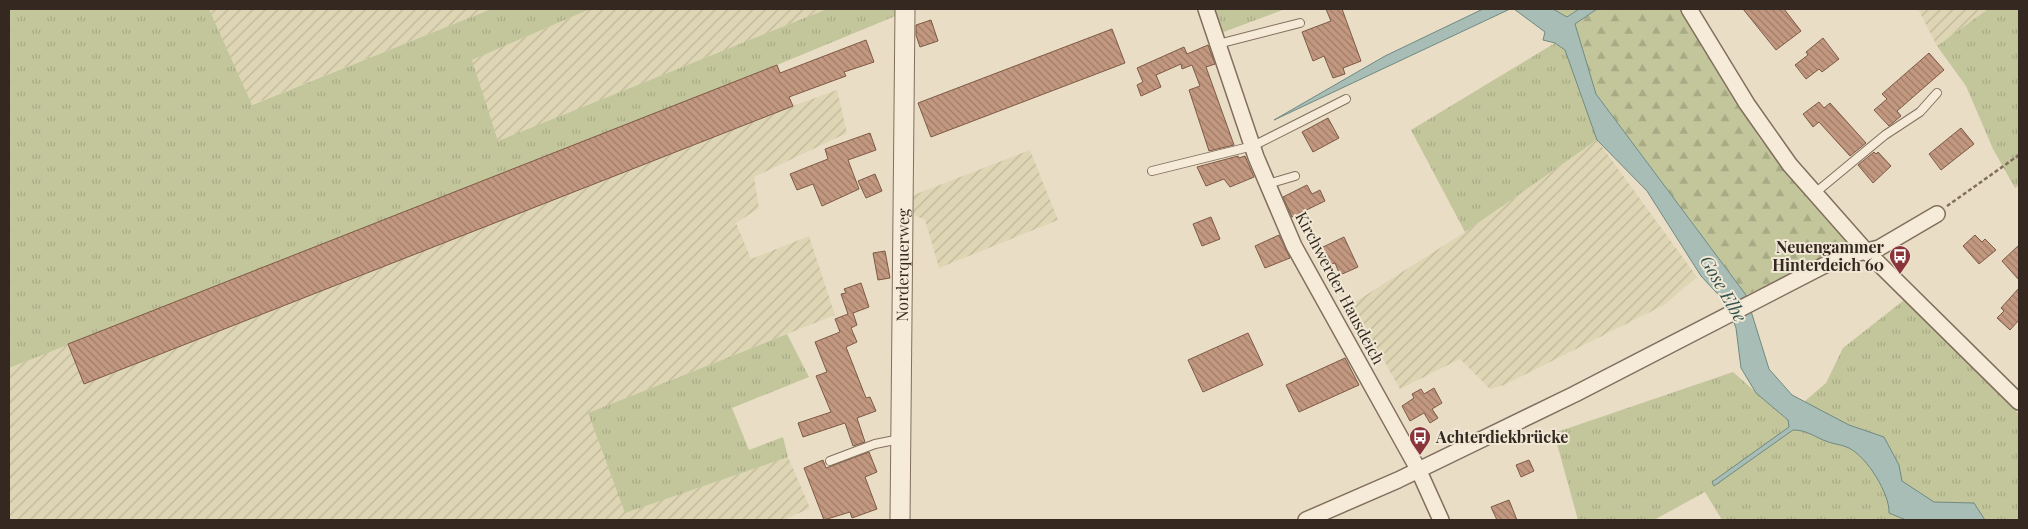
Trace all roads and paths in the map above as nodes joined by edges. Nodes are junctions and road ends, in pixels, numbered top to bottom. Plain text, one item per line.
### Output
1 (905, 9) edge
2 (1206, 9) edge
3 (1689, 9) edge
4 (1300, 22) dead end
5 (1218, 44) junction
6 (1937, 92) dead end
7 (1346, 98) dead end
8 (1253, 146) junction
9 (2019, 155) edge
10 (1152, 171) dead end
11 (1295, 176) dead end
12 (1268, 184) junction
13 (1815, 193) junction
14 (1937, 214) joint
15 (1865, 250) junction
16 (2019, 402) edge
17 (902, 438) junction
18 (830, 461) dead end
19 (1418, 469) junction
20 (900, 520) edge
21 (1306, 520) edge
22 (1441, 520) edge

1 - 17 street, Norderquerweg
2 - 5 street, Kirchwerder Hausdeich
3 - 13 street
4 - 5 lane
5 - 8 street, Kirchwerder Hausdeich
6 - 13 lane
7 - 8 lane
8 - 10 lane
8 - 12 street, Kirchwerder Hausdeich
9 - 14 path
11 - 12 lane
12 - 19 street, Kirchwerder Hausdeich
13 - 15 street
14 - 15 street
15 - 16 street
15 - 19 street
17 - 18 lane
17 - 20 street, Norderquerweg
19 - 21 street
19 - 22 street, Kirchwerder Hausdeich

